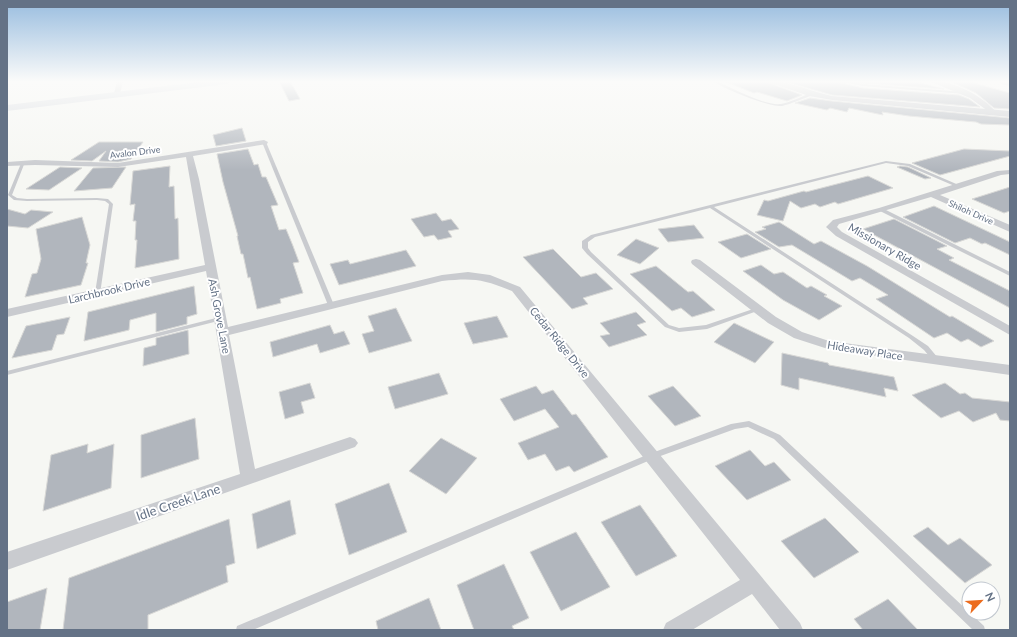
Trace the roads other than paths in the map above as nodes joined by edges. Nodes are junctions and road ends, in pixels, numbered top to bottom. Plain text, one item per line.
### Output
1 (968, 111) edge
2 (992, 111) edge
3 (994, 113) junction
4 (1010, 114) edge
5 (264, 142) joint
6 (189, 155) junction
7 (23, 162) junction
8 (7, 164) edge
9 (1010, 172) edge
10 (959, 186) junction
11 (933, 194) junction
12 (710, 206) junction
13 (882, 210) junction
14 (1010, 229) edge
15 (696, 262) dead end
16 (211, 267) junction
17 (1010, 274) edge
18 (98, 293) junction
19 (331, 305) junction
20 (758, 310) junction
21 (7, 313) edge
22 (222, 326) junction
23 (1010, 331) edge
24 (936, 361) junction
25 (1010, 370) edge
26 (7, 373) edge
27 (350, 443) dead end
28 (652, 456) junction
29 (249, 477) junction
30 (7, 561) edge
31 (754, 582) junction
32 (241, 630) edge
33 (673, 630) edge
34 (793, 630) edge
35 (980, 630) edge

1 - 3 street
2 - 3 street
3 - 4 street
5 - 6 street, Avalon Drive
5 - 19 lane
6 - 7 street, Avalon Drive
6 - 16 street, Ash Grove Lane
7 - 8 street, Avalon Drive
7 - 18 lane
9 - 10 street, Missionary Ridge
10 - 11 street, Missionary Ridge
10 - 12 lane
11 - 13 street, Missionary Ridge
11 - 14 street, Shiloh Drive
12 - 20 lane
12 - 24 lane
13 - 17 lane
13 - 23 street, Missionary Ridge
15 - 20 street, Hideaway Place
16 - 18 street, Larchbrook Drive
16 - 22 street, Ash Grove Lane
18 - 21 street, Larchbrook Drive
19 - 22 street, Cedar Ridge Drive
19 - 28 street, Cedar Ridge Drive
20 - 24 street, Hideaway Place
22 - 26 lane
22 - 29 street, Ash Grove Lane
24 - 25 street, Hideaway Place
27 - 29 street, Idle Creek Lane
28 - 31 street, Cedar Ridge Drive
28 - 32 lane
28 - 35 lane
29 - 30 street, Idle Creek Lane
31 - 33 street
31 - 34 street, Cedar Ridge Drive

